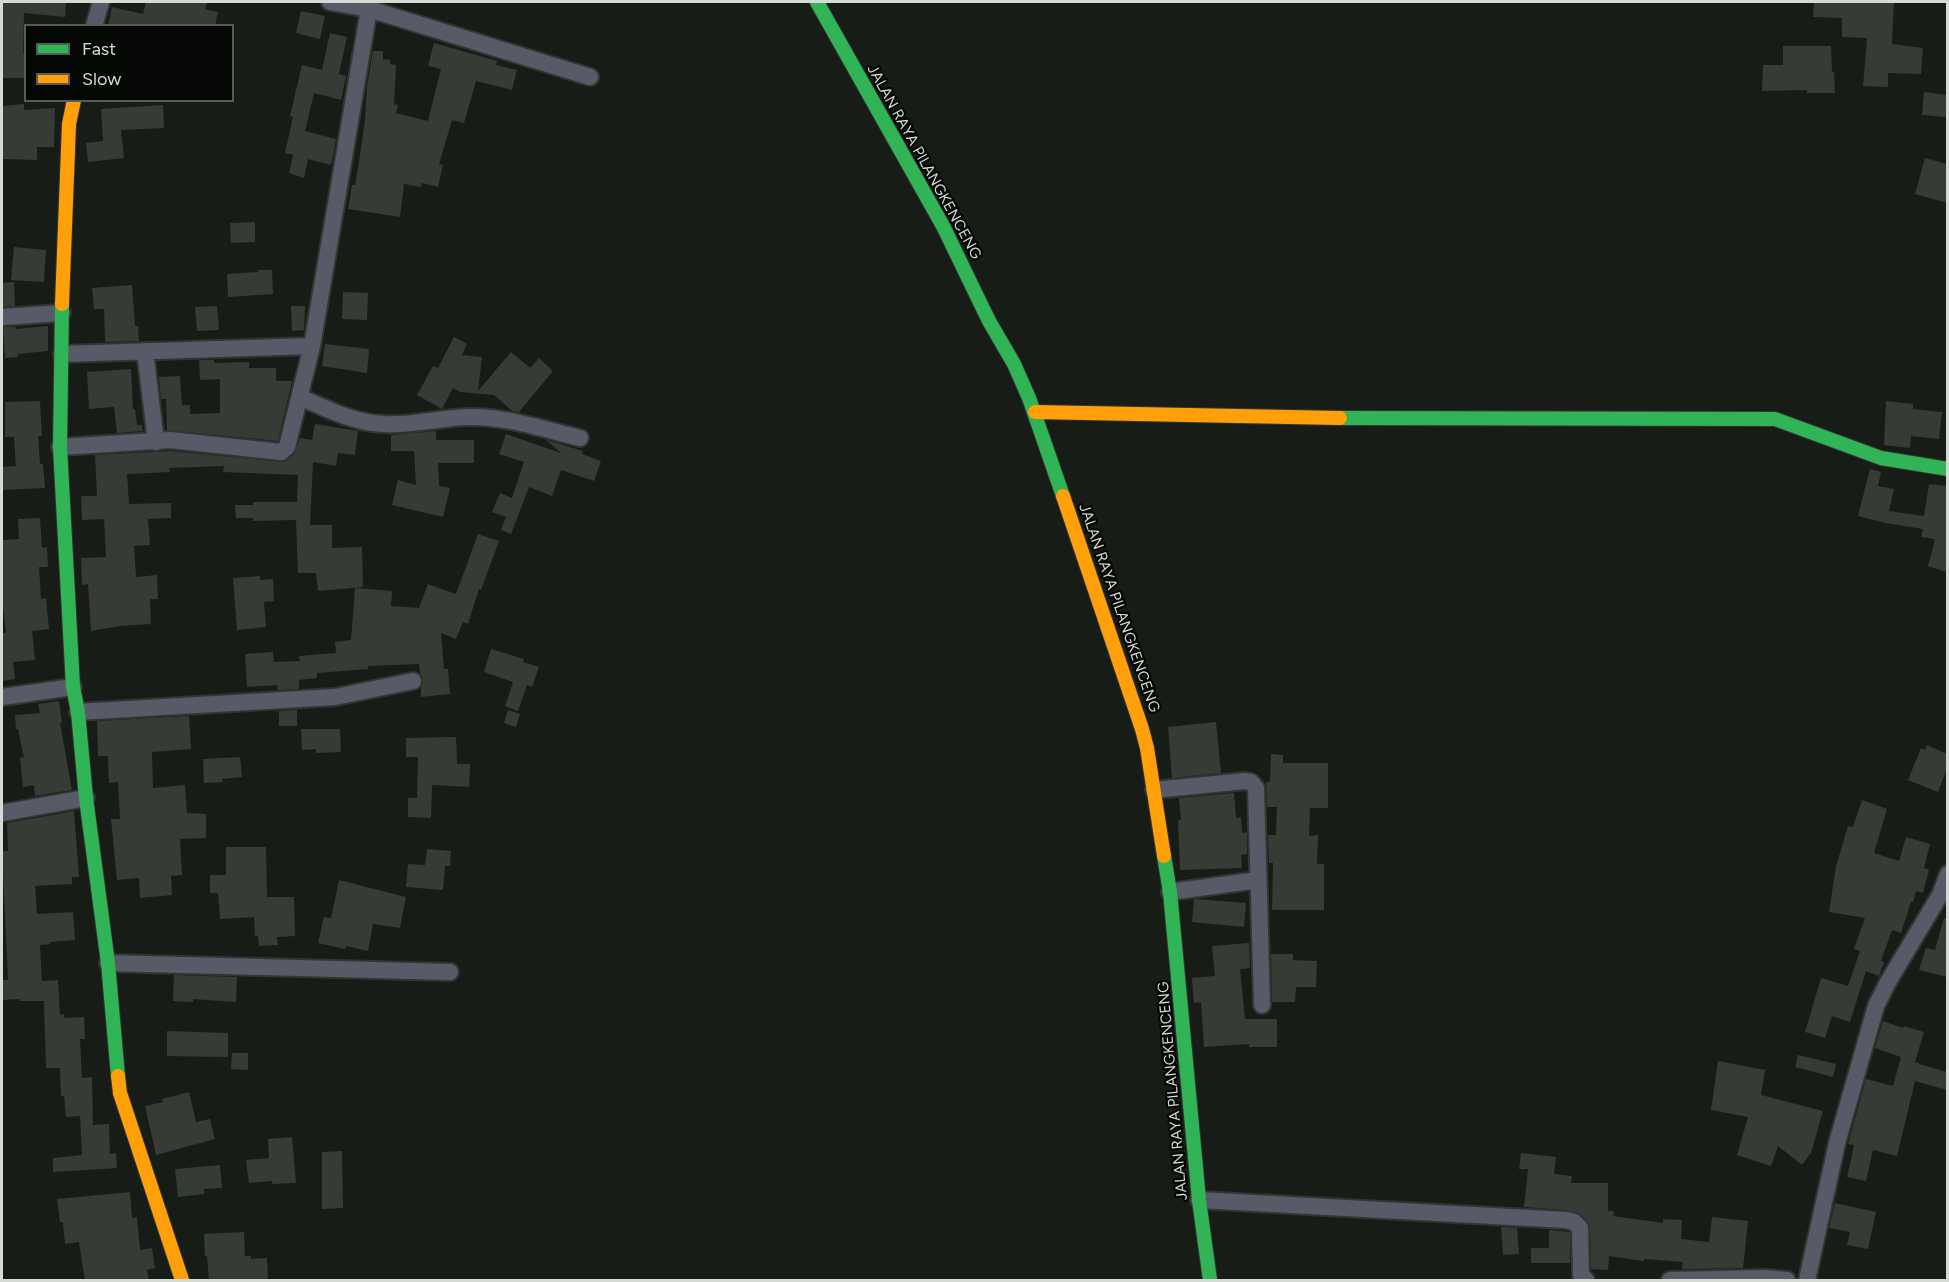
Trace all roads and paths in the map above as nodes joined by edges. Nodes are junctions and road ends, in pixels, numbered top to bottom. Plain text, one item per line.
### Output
1 (101, 2) edge
2 (330, 2) edge
3 (817, 2) edge
4 (369, 9) junction
5 (95, 24) edge
6 (590, 77) dead end
7 (74, 102) edge
8 (62, 313) junction
9 (2, 317) edge
10 (312, 346) junction
11 (145, 351) junction
12 (62, 354) junction
13 (300, 398) junction
14 (1035, 412) junction
15 (580, 438) dead end
16 (156, 442) junction
17 (60, 447) junction
18 (1947, 470) edge
19 (413, 681) dead end
20 (73, 687) junction
21 (2, 697) edge
22 (78, 712) junction
23 (1154, 790) junction
24 (86, 798) junction
25 (2, 813) edge
26 (1947, 874) edge
27 (1258, 880) junction
28 (1170, 892) junction
29 (108, 963) junction
30 (450, 972) dead end
31 (1262, 1005) dead end
32 (1199, 1200) junction
33 (182, 1281) edge
34 (1210, 1281) edge
35 (1586, 1281) edge
36 (1670, 1281) edge
37 (1787, 1281) edge
38 (1807, 1281) edge

1 - 5 street
2 - 4 street
3 - 14 street, JALAN RAYA PILANGKENCENG
4 - 6 street
4 - 10 street
7 - 8 street
8 - 9 street
8 - 12 street
10 - 11 street
10 - 13 street
11 - 12 street
11 - 16 street
12 - 17 street
13 - 15 street
13 - 16 street
14 - 18 street
14 - 23 street, JALAN RAYA PILANGKENCENG
16 - 17 street
17 - 20 street
19 - 22 street
20 - 21 street
20 - 22 street
22 - 24 street
23 - 27 street
23 - 28 street, JALAN RAYA PILANGKENCENG
24 - 25 street
24 - 29 street
26 - 38 street
27 - 28 street
27 - 31 street
28 - 32 street, JALAN RAYA PILANGKENCENG
29 - 30 street
29 - 33 street
32 - 34 street, JALAN RAYA PILANGKENCENG
32 - 35 street
36 - 37 street

